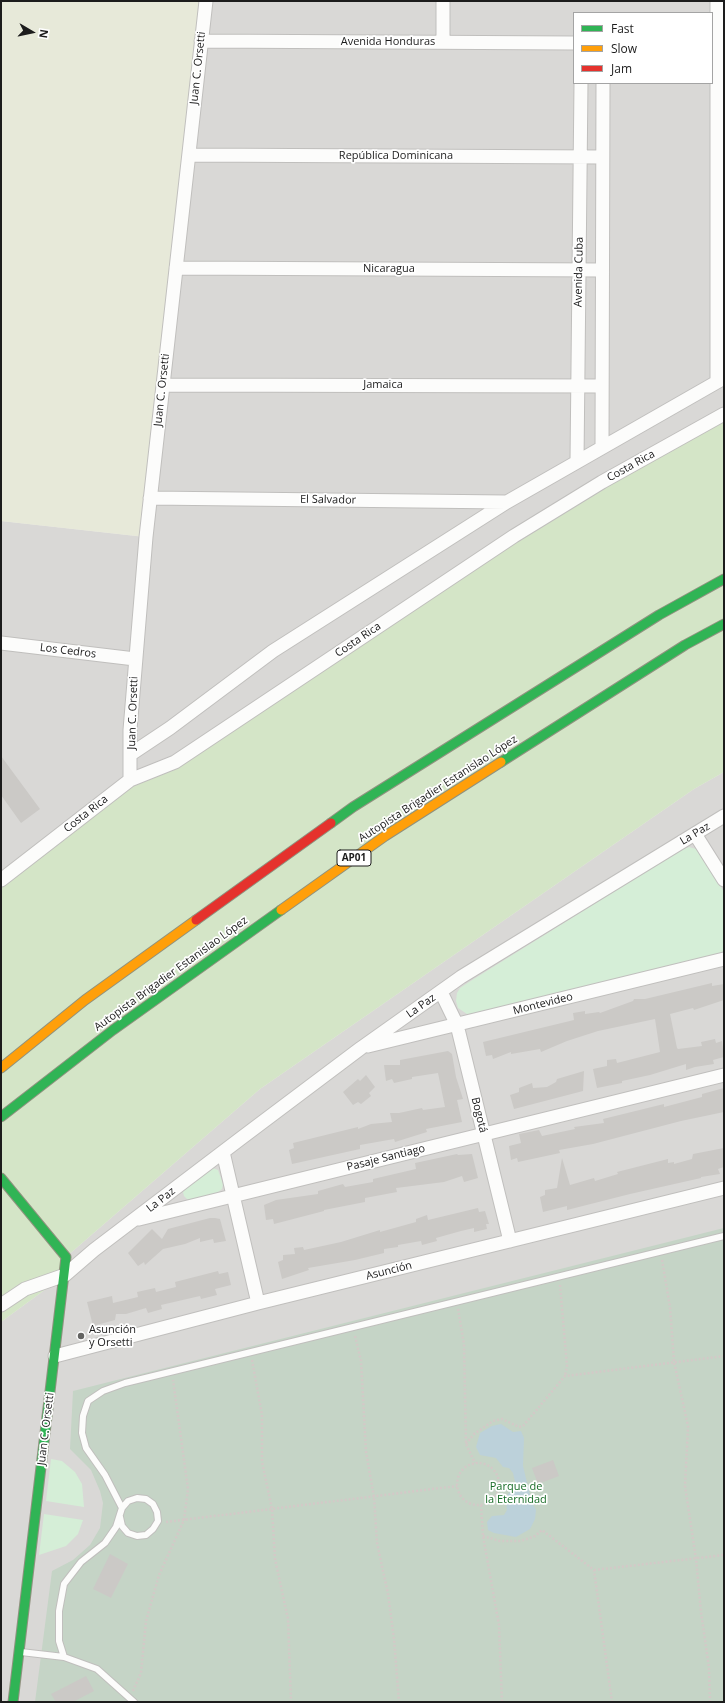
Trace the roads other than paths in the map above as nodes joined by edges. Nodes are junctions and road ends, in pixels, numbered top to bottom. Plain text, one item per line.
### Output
1 (206, 1) edge
2 (443, 1) edge
3 (717, 1) edge
4 (201, 41) junction
5 (443, 42) junction
6 (573, 43) edge
7 (718, 44) edge
8 (718, 67) edge
9 (581, 84) edge
10 (603, 84) edge
11 (189, 155) junction
12 (580, 157) junction
13 (602, 157) junction
14 (176, 268) junction
15 (579, 270) junction
16 (602, 270) junction
17 (721, 380) edge
18 (163, 385) junction
19 (578, 386) junction
20 (602, 386) junction
21 (724, 414) edge
22 (602, 446) junction
23 (577, 461) junction
24 (150, 498) junction
25 (507, 502) junction
26 (724, 579) edge
27 (724, 624) edge
28 (1, 643) edge
29 (135, 659) junction
30 (131, 754) junction
31 (130, 780) junction
32 (724, 816) edge
33 (696, 834) junction
34 (1, 880) edge
35 (724, 880) edge
36 (724, 959) edge
37 (441, 992) junction
38 (457, 1025) junction
39 (362, 1048) junction
40 (1, 1068) edge
41 (724, 1075) edge
42 (1, 1117) edge
43 (483, 1134) junction
44 (223, 1152) junction
45 (1, 1178) edge
46 (724, 1188) edge
47 (233, 1197) junction
48 (134, 1221) junction
49 (724, 1236) edge
50 (510, 1241) junction
51 (65, 1275) junction
52 (258, 1303) junction
53 (1, 1305) edge
54 (55, 1356) junction
55 (122, 1508) junction
56 (120, 1517) junction
57 (19, 1651) junction
58 (64, 1657) junction
59 (132, 1700) edge
60 (13, 1702) edge

1 - 4 street, Juan C. Orsetti
2 - 5 street
3 - 7 street
4 - 5 street, Avenida Honduras
4 - 11 street, Juan C. Orsetti
5 - 6 street, Avenida Honduras
7 - 8 street
8 - 17 street
9 - 12 street, Avenida Cuba
10 - 13 street, Avenida Cuba
11 - 12 street, República Dominicana
11 - 14 street, Juan C. Orsetti
12 - 13 street, República Dominicana
12 - 15 street, Avenida Cuba
13 - 16 street, Avenida Cuba
14 - 15 street, Nicaragua
14 - 18 street, Juan C. Orsetti
15 - 16 street, Nicaragua
15 - 19 street, Avenida Cuba
16 - 20 street, Avenida Cuba
17 - 22 street
18 - 19 street, Jamaica
18 - 24 street, Juan C. Orsetti
19 - 20 street, Jamaica
19 - 23 street, Avenida Cuba
20 - 22 street, Avenida Cuba
21 - 31 street, Costa Rica
22 - 23 street
23 - 25 street
24 - 25 street, El Salvador
24 - 29 street, Juan C. Orsetti
25 - 30 street
26 - 40 main road
27 - 42 main road, Autopista Brigadier Estanislao López / AP01
28 - 29 street, Los Cedros
29 - 30 street, Juan C. Orsetti
30 - 31 street, Juan C. Orsetti
31 - 34 street, Costa Rica
32 - 33 street, La Paz
33 - 35 street
33 - 37 street, La Paz
36 - 38 street, Montevideo
37 - 38 street, Bogotá
37 - 39 street, La Paz
38 - 39 street, Montevideo
38 - 43 street, Bogotá
39 - 44 street, La Paz
41 - 43 street, Pasaje Santiago
43 - 47 street, Pasaje Santiago
43 - 50 street, Bogotá
44 - 47 street
44 - 48 street, La Paz
45 - 51 main road, Juan C. Orsetti
46 - 50 street, Asunción
47 - 48 street, Pasaje Santiago
47 - 52 street
48 - 51 street, Pasaje Santiago
49 - 55 lane
50 - 52 street, Asunción
51 - 53 street
51 - 54 main road, Juan C. Orsetti
52 - 54 street, Asunción
54 - 57 main road, Juan C. Orsetti
55 - 56 lane
55 - 56 lane
56 - 58 lane
57 - 58 lane
57 - 60 main road, Juan C. Orsetti
58 - 59 lane

